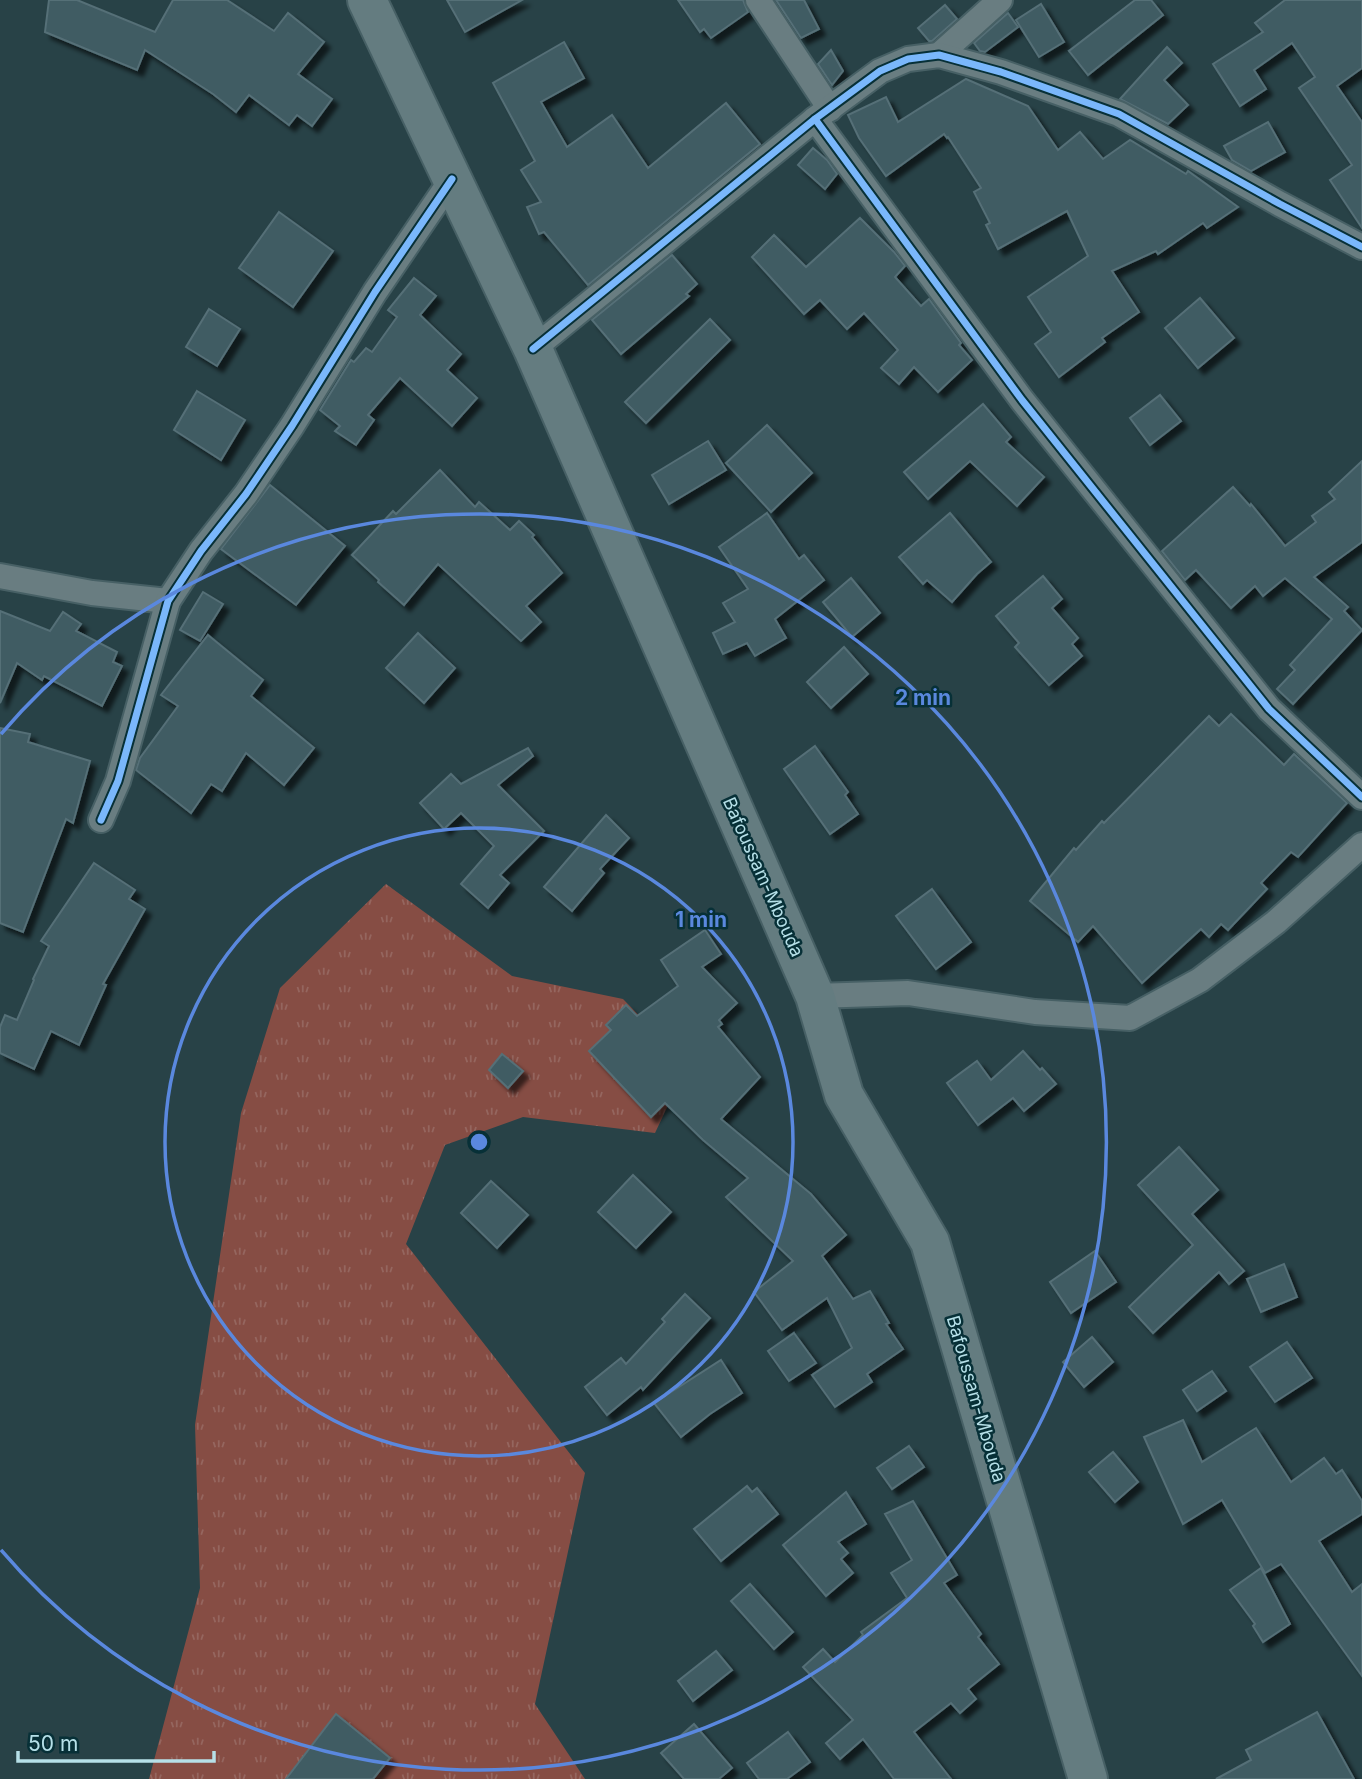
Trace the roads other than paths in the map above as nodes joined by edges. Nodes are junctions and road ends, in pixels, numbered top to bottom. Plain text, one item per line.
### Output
1 (367, 0) edge
2 (758, 0) edge
3 (1000, 0) edge
4 (939, 55) junction
5 (823, 114) junction
6 (452, 180) junction
7 (1362, 247) edge
8 (533, 349) junction
9 (0, 576) edge
10 (168, 601) junction
11 (1362, 797) edge
12 (101, 820) dead end
13 (1362, 845) edge
14 (815, 996) junction
15 (1088, 1779) edge

1 - 6 highway, Bafoussam-Mbouda
2 - 5 street
3 - 4 street
4 - 5 street
4 - 7 street
5 - 8 street
5 - 11 street
6 - 8 highway, Bafoussam-Mbouda
6 - 10 street
8 - 14 highway, Bafoussam-Mbouda
9 - 10 street
10 - 12 street
13 - 14 street
14 - 15 highway, Bafoussam-Mbouda

